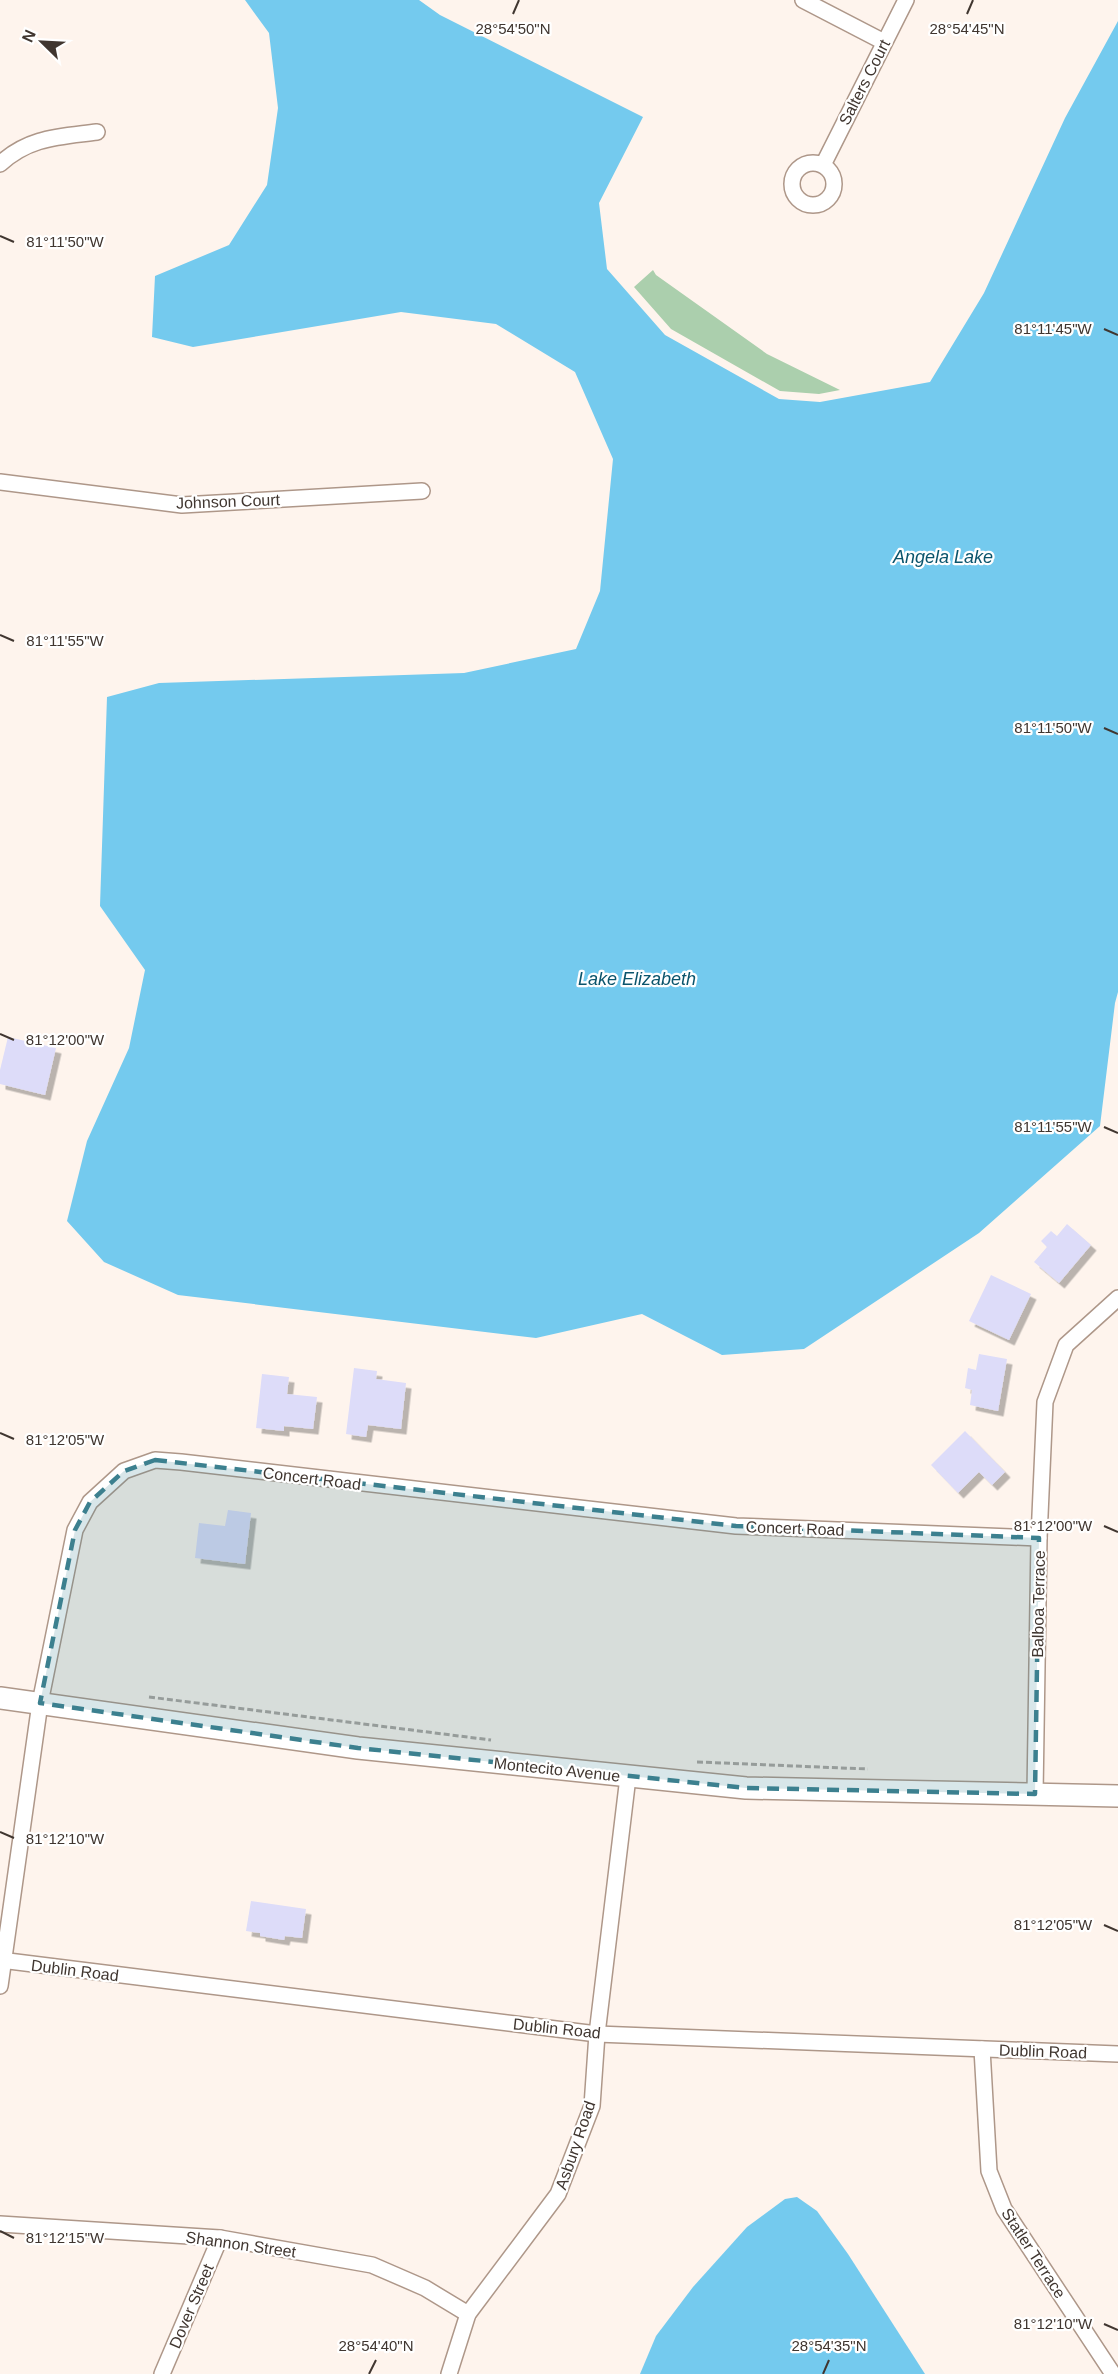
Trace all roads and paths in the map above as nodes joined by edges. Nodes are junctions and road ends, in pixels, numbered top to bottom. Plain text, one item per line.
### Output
1 (803, 0) edge
2 (906, 0) edge
3 (884, 42) junction
4 (97, 132) dead end
5 (0, 164) edge
6 (823, 165) dead end
7 (0, 482) edge
8 (422, 491) dead end
9 (1118, 1298) edge
10 (1039, 1538) junction
11 (147, 1697) dead end
12 (0, 1698) edge
13 (40, 1703) junction
14 (497, 1741) dead end
15 (690, 1761) dead end
16 (874, 1770) dead end
17 (628, 1777) junction
18 (1035, 1794) junction
19 (1118, 1797) edge
20 (2, 1960) edge
21 (0, 1986) edge
22 (597, 2034) junction
23 (982, 2049) junction
24 (1118, 2054) edge
25 (0, 2224) edge
26 (220, 2238) junction
27 (468, 2314) junction
28 (162, 2374) edge
29 (449, 2374) edge
30 (1113, 2374) edge

1 - 3 street
2 - 3 street, Salters Court
3 - 6 street, Salters Court
4 - 5 street
7 - 8 street, Johnson Court
9 - 10 street, Balboa Terrace
10 - 13 street, Concert Road
10 - 18 street, Balboa Terrace
11 - 14 path
12 - 13 street, Montecito Avenue
13 - 17 street, Montecito Avenue
13 - 20 street, Concert Road
15 - 16 path
17 - 18 street, Montecito Avenue
17 - 22 street, Asbury Road
18 - 19 street, Montecito Avenue
20 - 21 street, Concert Road
20 - 22 street, Dublin Road
22 - 23 street, Dublin Road
22 - 27 street, Asbury Road
23 - 24 street, Dublin Road
23 - 30 street, Statler Terrace
25 - 26 street, Shannon Street
26 - 27 street, Shannon Street
26 - 28 street, Dover Street
27 - 29 street, Asbury Road

